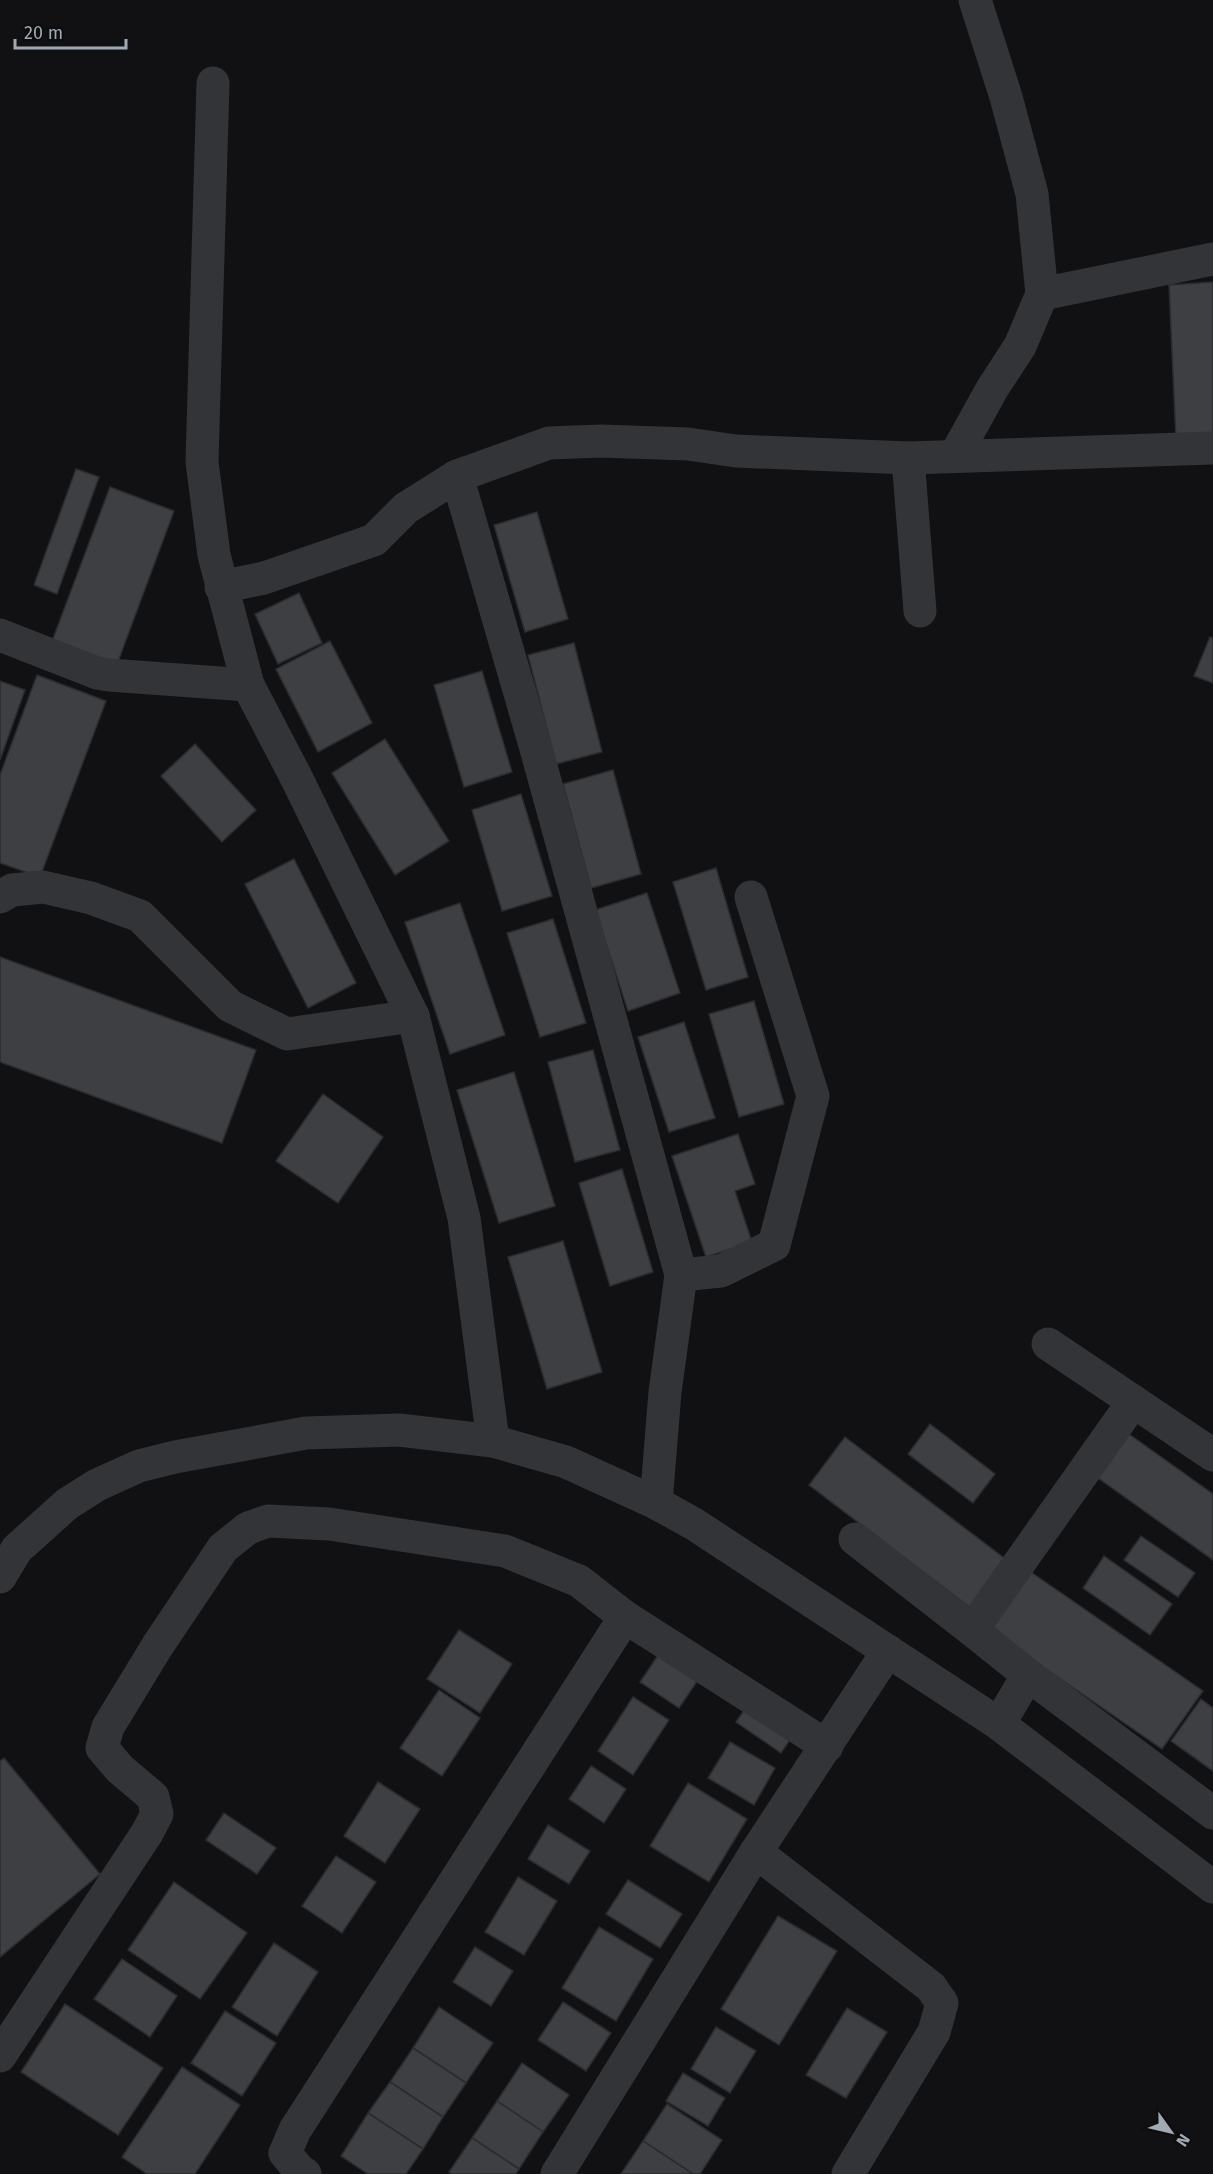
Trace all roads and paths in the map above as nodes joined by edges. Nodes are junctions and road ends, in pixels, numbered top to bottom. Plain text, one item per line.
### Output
1 (975, 0) edge
2 (213, 83) dead end
3 (1213, 259) edge
4 (1042, 294) junction
5 (1213, 448) edge
6 (955, 456) junction
7 (908, 458) junction
8 (457, 476) junction
9 (221, 587) junction
10 (920, 611) dead end
11 (0, 635) edge
12 (248, 685) junction
13 (4, 889) edge
14 (751, 897) dead end
15 (414, 1016) junction
16 (681, 1275) junction
17 (1048, 1344) dead end
18 (1133, 1402) junction
19 (493, 1441) junction
20 (1213, 1455) edge
21 (656, 1503) junction
22 (855, 1539) dead end
23 (9, 1544) edge
24 (0, 1577) edge
25 (625, 1617) junction
26 (972, 1630) junction
27 (888, 1651) junction
28 (1028, 1675) junction
29 (999, 1724) junction
30 (827, 1746) junction
31 (1213, 1813) edge
32 (756, 1852) junction
33 (1213, 1887) edge
34 (0, 2056) edge
35 (305, 2174) edge
36 (557, 2174) edge
37 (848, 2174) edge

1 - 4 street
2 - 9 street
3 - 4 street
4 - 6 street
5 - 6 street
6 - 7 street
7 - 8 street
7 - 10 street
8 - 9 street
8 - 16 street
9 - 12 street
11 - 12 street
12 - 15 street
13 - 15 street
14 - 16 street
15 - 19 street
16 - 21 street
17 - 18 street
18 - 20 street
18 - 26 street
19 - 21 street
19 - 23 street
21 - 27 street
22 - 26 street
23 - 24 street
25 - 30 street
25 - 34 street
25 - 35 street
26 - 28 street
27 - 29 street
27 - 30 street
28 - 29 street
28 - 31 street
29 - 33 street
30 - 32 street
32 - 36 street
32 - 37 street

